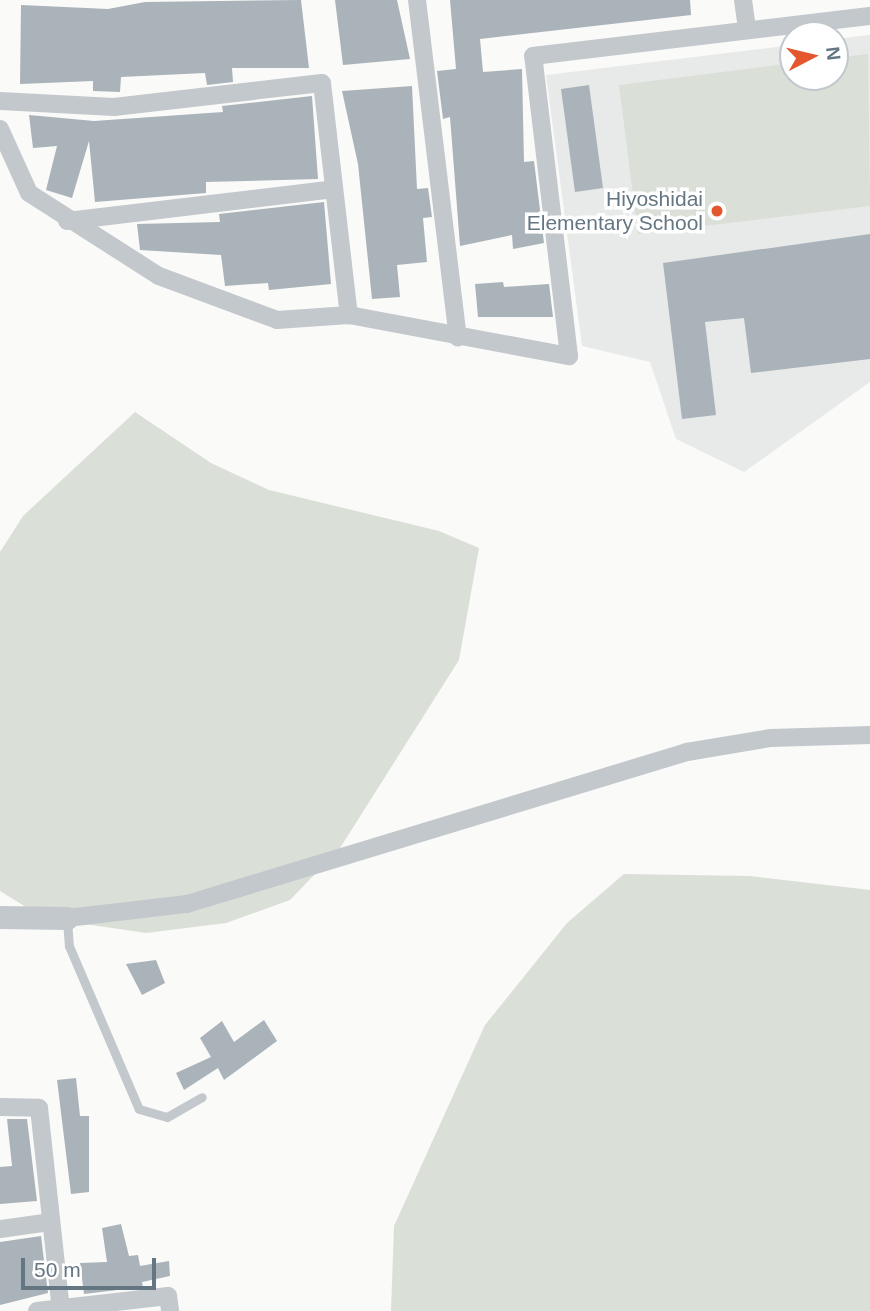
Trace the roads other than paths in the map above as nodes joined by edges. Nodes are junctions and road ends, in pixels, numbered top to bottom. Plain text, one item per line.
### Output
1 (417, 0) edge
2 (743, 0) edge
3 (870, 16) edge
4 (747, 30) junction
5 (0, 101) edge
6 (0, 129) edge
7 (334, 189) junction
8 (67, 221) junction
9 (349, 315) junction
10 (458, 338) junction
11 (870, 736) edge
12 (0, 917) edge
13 (67, 918) junction
14 (202, 1097) dead end
15 (0, 1107) edge
16 (50, 1222) junction
17 (0, 1229) edge
18 (61, 1309) edge
19 (37, 1311) edge
20 (170, 1311) edge

1 - 10 street
2 - 4 street
3 - 4 street
4 - 10 street
5 - 7 street
6 - 8 street
7 - 8 street
7 - 9 street
8 - 9 street
9 - 10 street
11 - 13 street
12 - 13 street
13 - 14 lane
15 - 16 street
16 - 17 street
16 - 18 street
18 - 19 street
18 - 20 street

